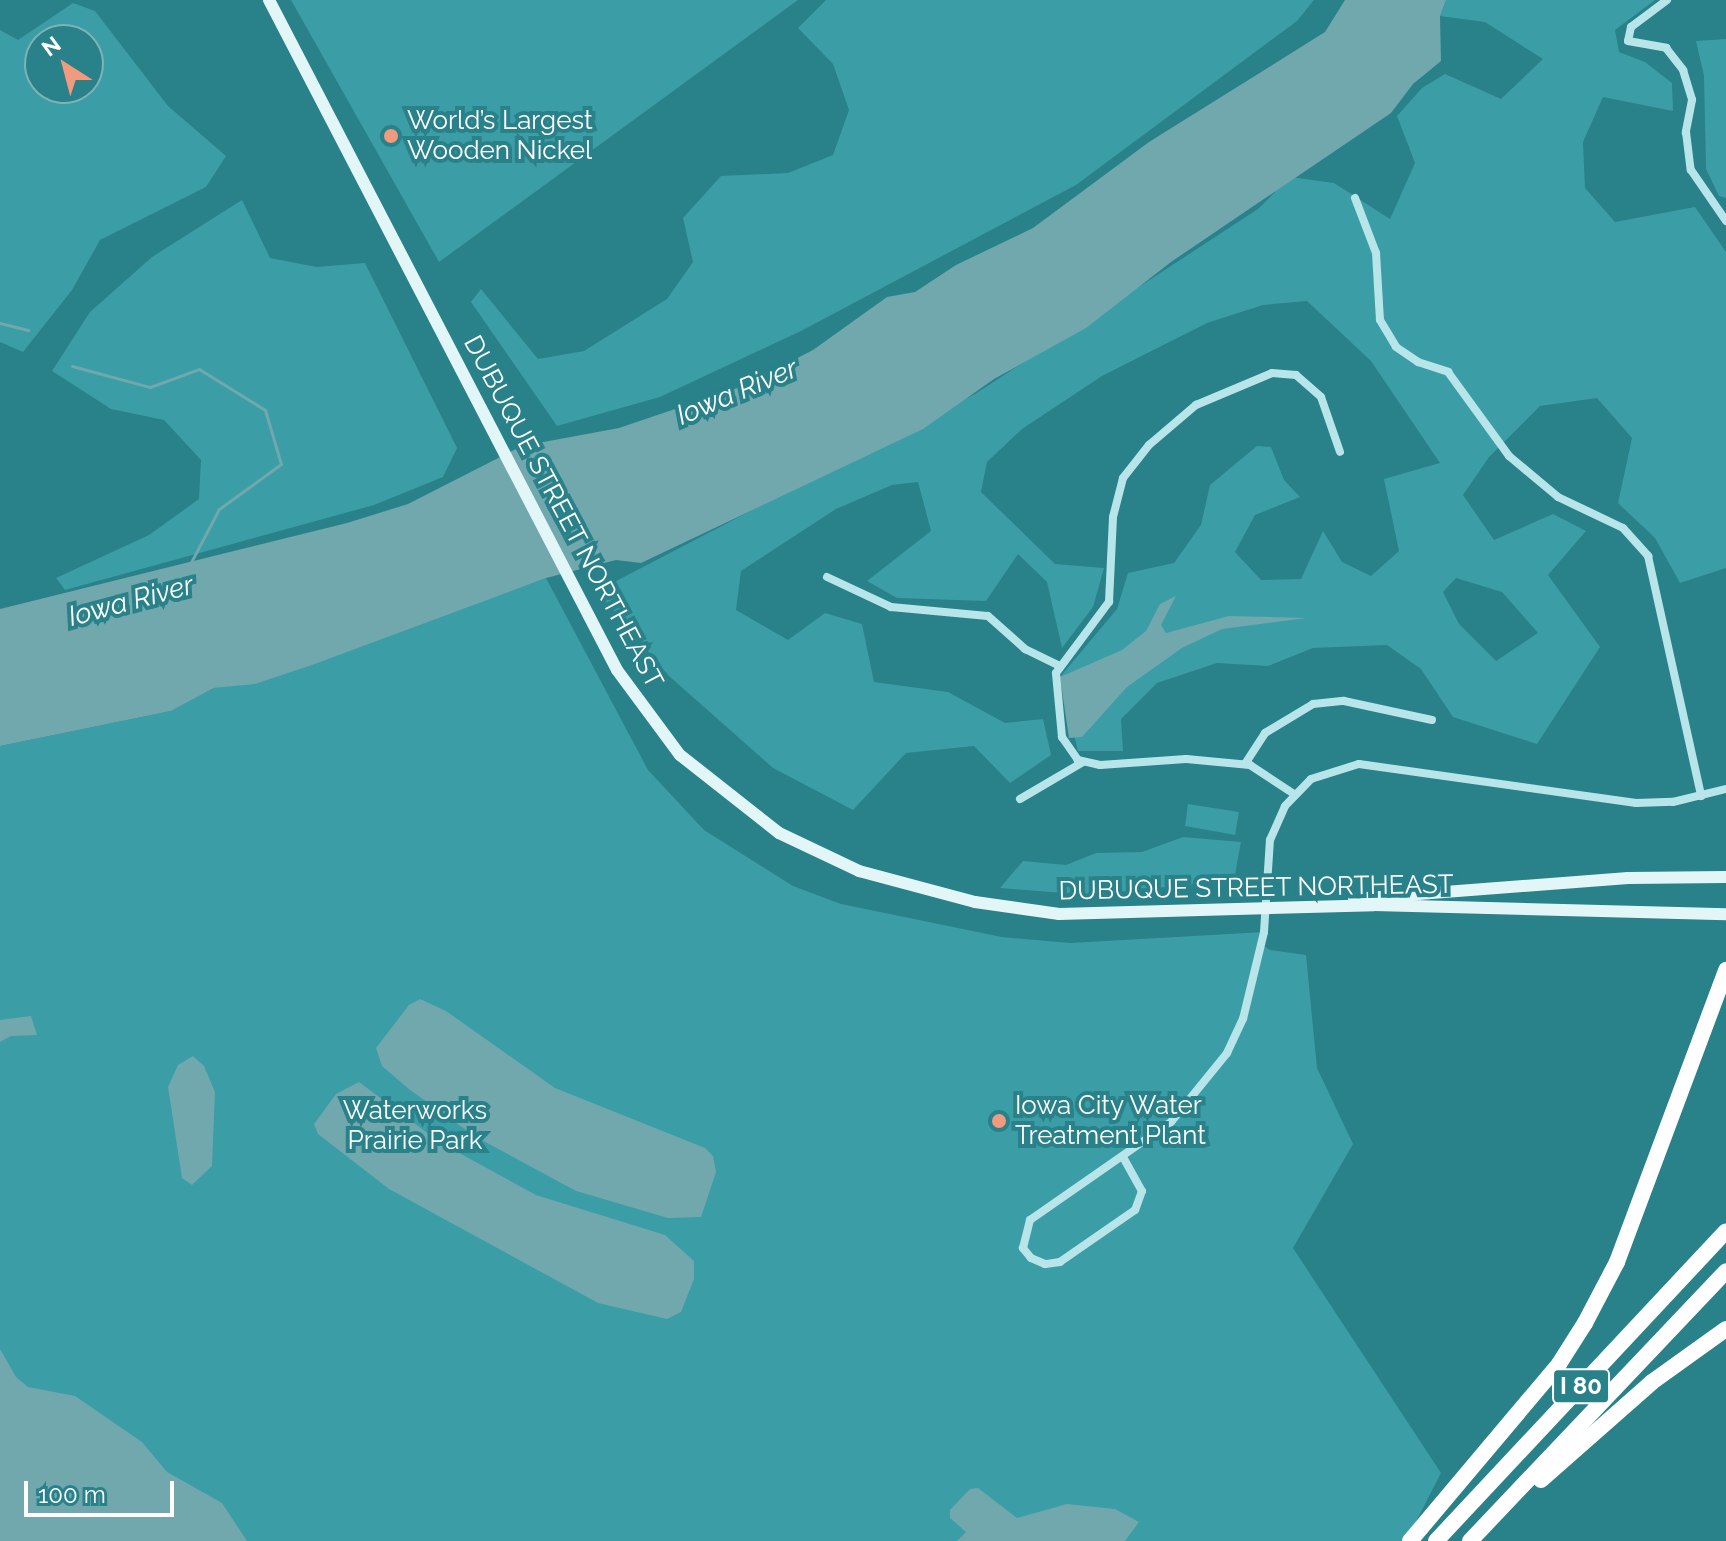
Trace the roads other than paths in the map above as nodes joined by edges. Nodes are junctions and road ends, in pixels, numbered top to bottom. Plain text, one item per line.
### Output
1 (269, 0) edge
2 (1667, 0) edge
3 (1355, 198) dead end
4 (1726, 221) edge
5 (1340, 452) dead end
6 (827, 577) dead end
7 (1060, 666) junction
8 (1432, 720) dead end
9 (1083, 762) junction
10 (1245, 764) junction
11 (1726, 789) edge
12 (1294, 794) junction
13 (1701, 796) junction
14 (1020, 799) dead end
15 (1726, 877) edge
16 (1283, 908) junction
17 (1267, 909) junction
18 (1726, 914) edge
19 (1726, 970) edge
20 (1123, 1157) junction
21 (1726, 1231) edge
22 (1726, 1271) edge
23 (1726, 1329) edge
24 (1410, 1541) edge
25 (1436, 1541) edge
26 (1473, 1541) edge

1 - 17 main road, DUBUQUE STREET NORTHEAST
2 - 4 street
3 - 13 street
5 - 7 street
6 - 7 street
7 - 9 street
8 - 10 street
9 - 10 street
9 - 14 street
10 - 12 street
11 - 13 street
12 - 13 street
12 - 17 street
15 - 16 main road
16 - 17 main road, DUBUQUE STREET NORTHEAST
16 - 18 main road, DUBUQUE STREET NORTHEAST
17 - 20 street
19 - 24 highway
20 - 20 street
21 - 25 highway, I 80
22 - 26 highway, I 80
23 - 26 highway

